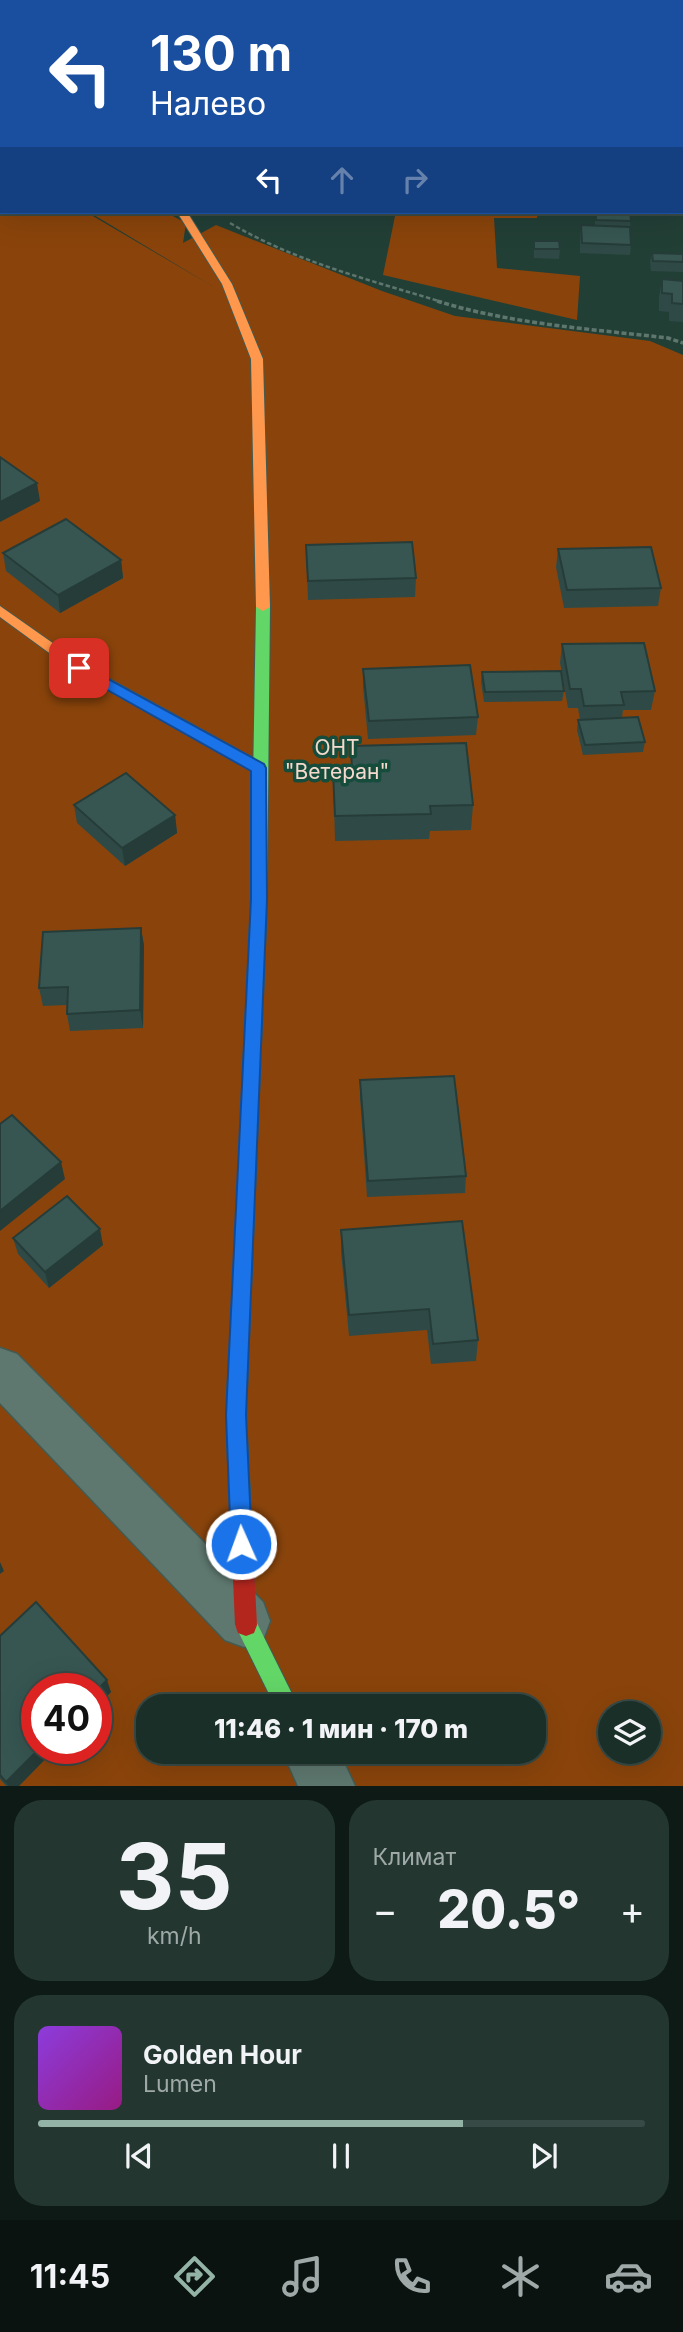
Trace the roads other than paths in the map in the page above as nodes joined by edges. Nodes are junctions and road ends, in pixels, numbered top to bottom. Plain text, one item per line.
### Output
1 (183, 214) edge
2 (0, 610) edge
3 (259, 768) junction
4 (0, 1370) edge
5 (244, 1621) junction
6 (281, 1694) edge
7 (316, 1764) edge
8 (327, 1786) edge

1 - 3 street
2 - 3 street
3 - 5 street
4 - 5 street
5 - 6 street
7 - 8 street

